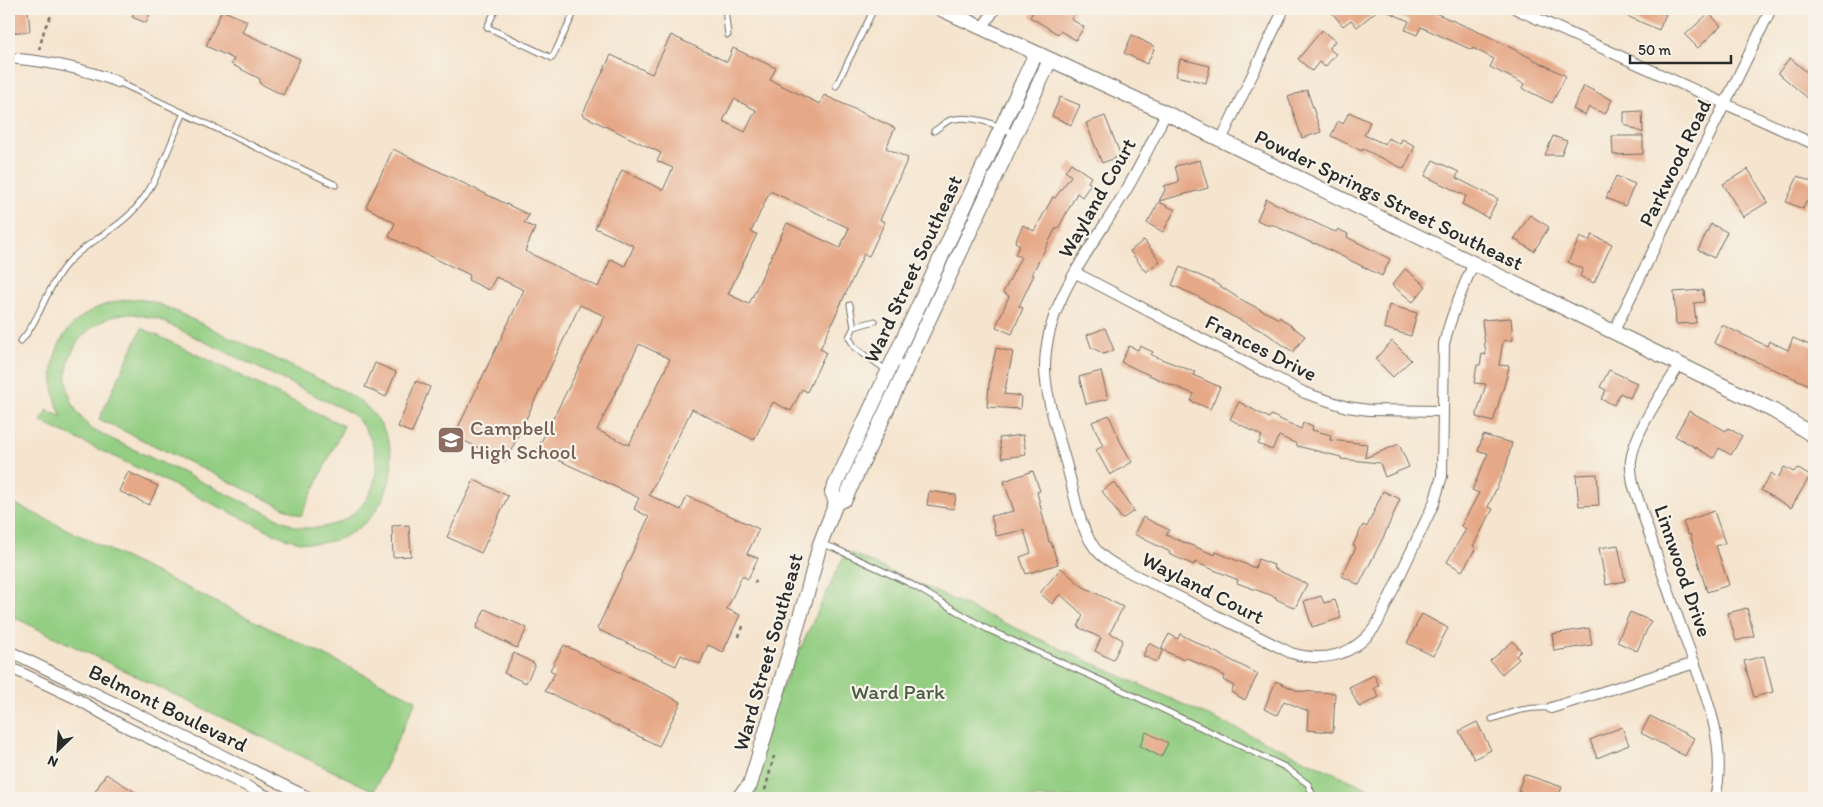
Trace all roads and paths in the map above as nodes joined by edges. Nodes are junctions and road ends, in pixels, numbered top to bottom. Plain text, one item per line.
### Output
1 (54, 9) edge
2 (496, 9) edge
3 (576, 9) edge
4 (725, 9) edge
5 (874, 9) edge
6 (941, 9) edge
7 (994, 9) edge
8 (1284, 9) edge
9 (1516, 9) edge
10 (1771, 9) edge
11 (1527, 11) edge
12 (982, 28) junction
13 (728, 35) dead end
14 (1036, 52) junction
15 (9, 58) edge
16 (38, 60) junction
17 (1050, 60) junction
18 (118, 82) joint
19 (836, 86) dead end
20 (1725, 104) junction
21 (1166, 113) junction
22 (184, 114) junction
23 (1001, 127) junction
24 (934, 131) dead end
25 (1015, 134) junction
26 (1221, 140) junction
27 (1814, 144) edge
28 (336, 185) dead end
29 (1474, 263) junction
30 (1076, 273) junction
31 (850, 305) dead end
32 (875, 321) dead end
33 (854, 327) junction
34 (1614, 333) junction
35 (20, 342) dead end
36 (910, 360) junction
37 (1680, 364) junction
38 (889, 368) junction
39 (1443, 411) junction
40 (1814, 436) edge
41 (836, 503) junction
42 (820, 544) junction
43 (742, 630) dead end
44 (739, 637) dead end
45 (9, 651) edge
46 (1695, 663) junction
47 (9, 668) edge
48 (1551, 708) joint
49 (1492, 719) dead end
50 (752, 792) edge
51 (271, 798) edge
52 (310, 798) edge
53 (738, 798) edge
54 (1314, 798) edge
55 (1715, 798) edge

1 - 16 path
2 - 3 lane
4 - 13 lane
5 - 19 lane
6 - 12 street, Powder Springs Street Southeast
7 - 12 street
8 - 26 street
9 - 11 street
10 - 20 street, Parkwood Road
11 - 20 street
12 - 14 street, Powder Springs Street Southeast
14 - 17 street, Powder Springs Street Southeast
14 - 23 street, Ward Street Southeast
15 - 16 street
16 - 18 street
17 - 21 street, Powder Springs Street Southeast
17 - 25 street, Ward Street Southeast
18 - 22 lane
20 - 27 street
20 - 34 street, Parkwood Road
21 - 26 street, Powder Springs Street Southeast
21 - 30 street, Wayland Court
22 - 28 lane
22 - 35 lane
23 - 24 lane
23 - 25 lane
23 - 38 street, Ward Street Southeast
25 - 36 street, Ward Street Southeast
26 - 29 street, Powder Springs Street Southeast
29 - 34 street, Powder Springs Street Southeast
29 - 39 street, Wayland Court
30 - 39 street, Frances Drive
30 - 39 street, Wayland Court
31 - 33 lane
32 - 33 lane
33 - 38 lane
34 - 37 street, Powder Springs Street Southeast
36 - 38 lane
36 - 41 street, Ward Street Southeast
37 - 40 street, Powder Springs Street Southeast
37 - 46 street, Linnwood Drive
38 - 41 street, Ward Street Southeast
41 - 42 street, Ward Street Southeast
42 - 50 street, Ward Street Southeast
42 - 54 lane
43 - 44 path
45 - 52 street, Belmont Boulevard
46 - 48 street
46 - 55 street, Linnwood Drive
47 - 51 street, Belmont Boulevard
48 - 49 lane
50 - 53 street, Ward Street Southeast

